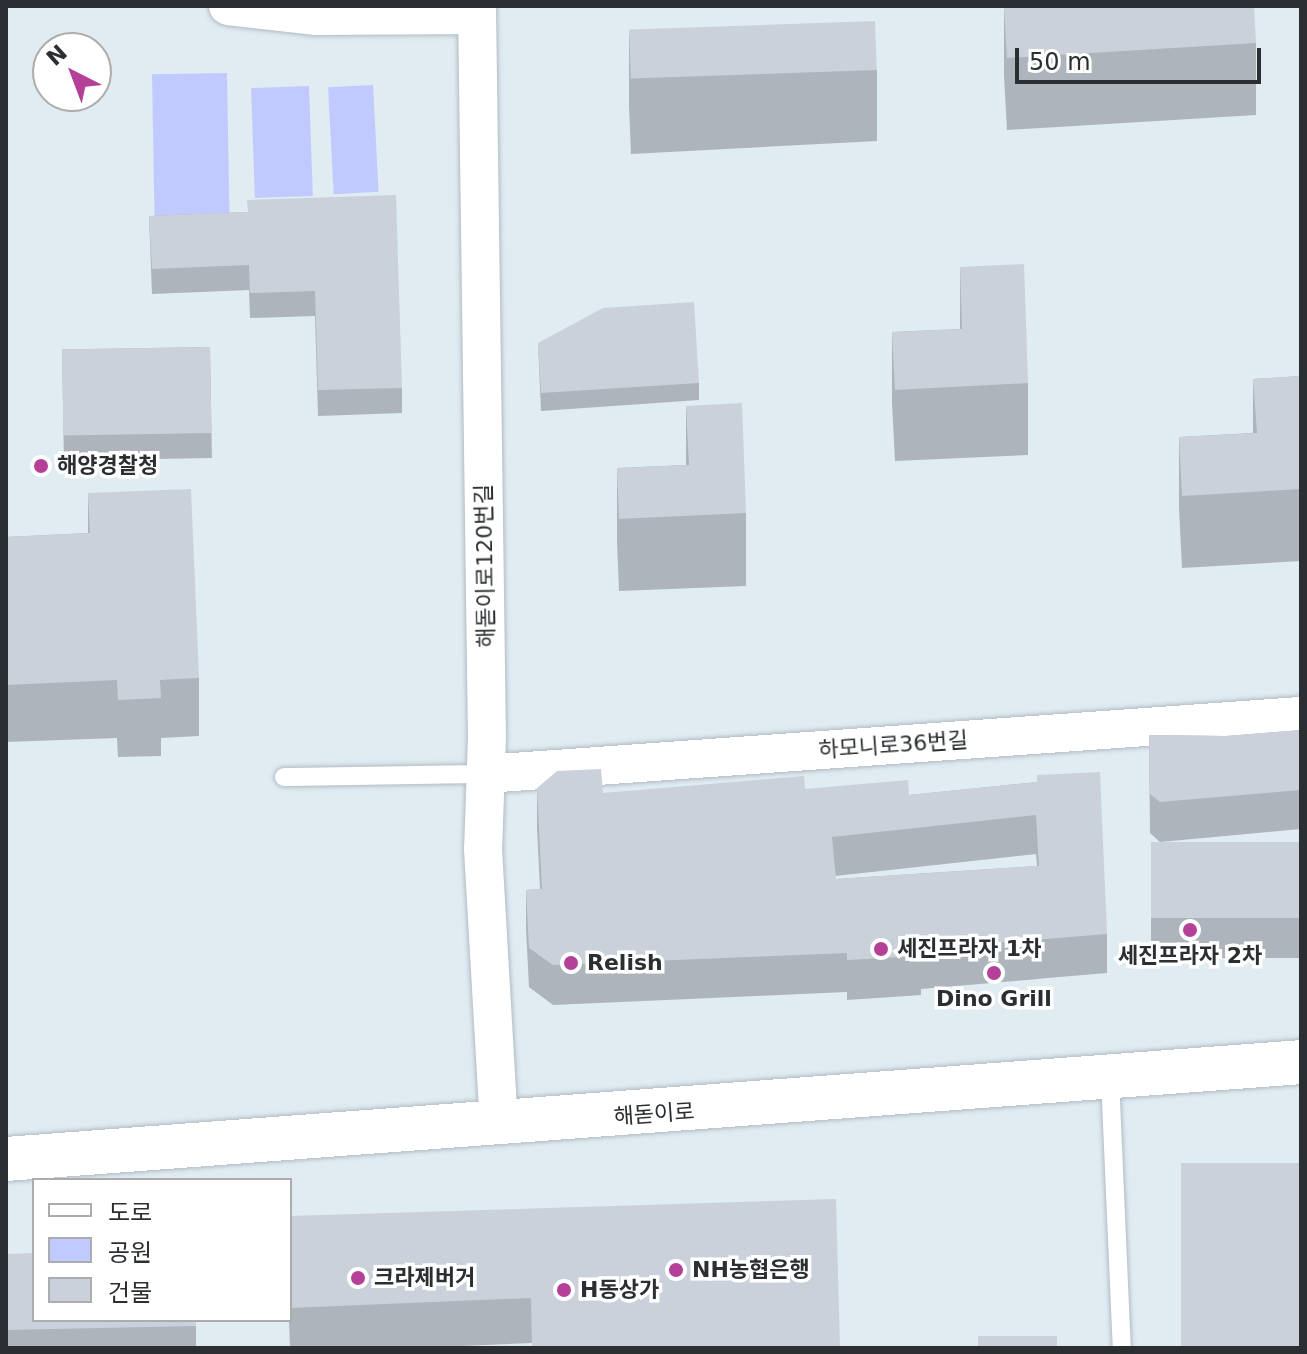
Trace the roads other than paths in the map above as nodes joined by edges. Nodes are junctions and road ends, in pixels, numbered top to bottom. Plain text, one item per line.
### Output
1 (228, 6) edge
2 (477, 10) edge
3 (1301, 716) edge
4 (485, 774) junction
5 (284, 777) dead end
6 (1301, 1062) edge
7 (1110, 1078) junction
8 (499, 1125) junction
9 (6, 1159) edge
10 (1122, 1348) edge

1 - 2 street
2 - 4 street, 해돋이로120번길
3 - 4 street, 하모니로36번길
4 - 5 lane
4 - 8 street, 해돋이로120번길
6 - 7 street, 해돋이로
7 - 8 street, 해돋이로
7 - 10 lane
8 - 9 street, 해돋이로

